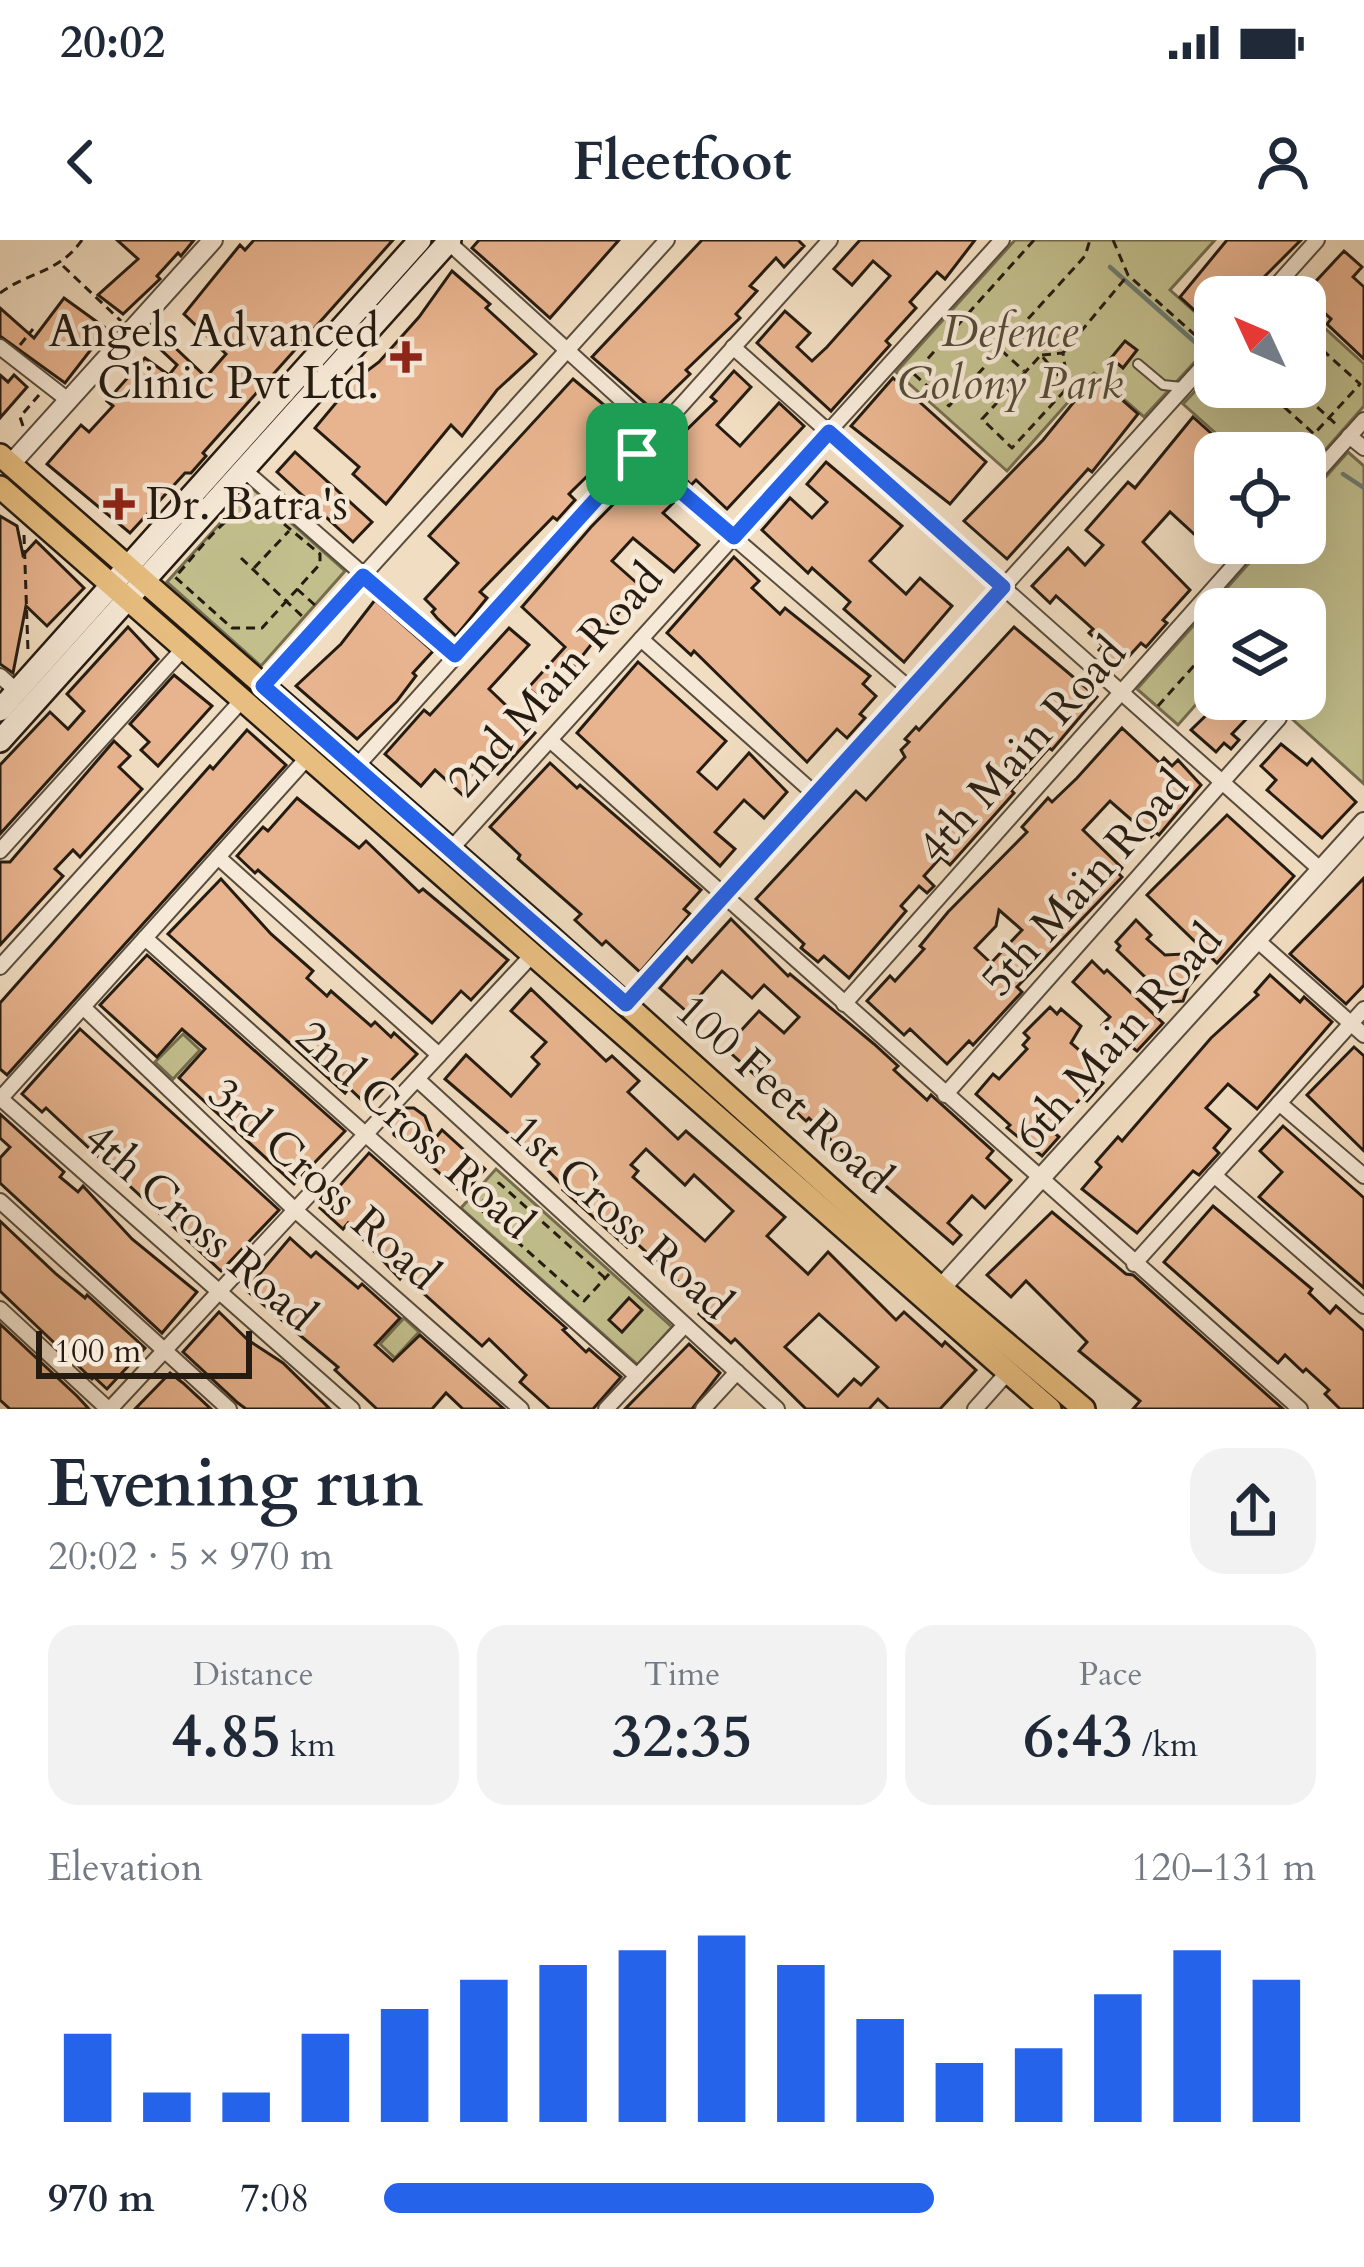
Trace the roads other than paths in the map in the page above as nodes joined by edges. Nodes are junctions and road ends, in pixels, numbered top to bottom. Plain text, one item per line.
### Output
1 (213, 240) edge
2 (420, 240) edge
3 (667, 240) edge
4 (830, 240) edge
5 (1002, 240) edge
6 (1317, 240) edge
7 (448, 241) edge
8 (1285, 276) edge
9 (734, 347) junction
10 (567, 350) junction
11 (6, 352) edge
12 (1138, 364) dead end
13 (1194, 376) edge
14 (1184, 387) junction
15 (68, 400) junction
16 (1364, 420) edge
17 (657, 432) junction
18 (829, 432) junction
19 (1349, 436) junction
20 (1364, 448) edge
21 (637, 454) junction
22 (5, 460) edge
23 (1326, 462) edge
24 (244, 470) junction
25 (0, 487) edge
26 (734, 537) junction
27 (1235, 564) edge
28 (363, 576) junction
29 (127, 584) junction
30 (1003, 587) junction
31 (641, 639) junction
32 (183, 649) junction
33 (455, 655) junction
34 (9, 683) edge
35 (263, 686) junction
36 (910, 690) junction
37 (1121, 692) junction
38 (243, 699) junction
39 (0, 710) edge
40 (1278, 720) edge
41 (550, 740) junction
42 (0, 741) edge
43 (308, 757) junction
44 (356, 767) junction
45 (1222, 782) junction
46 (816, 795) junction
47 (1364, 822) edge
48 (452, 849) junction
49 (0, 851) edge
50 (218, 857) junction
51 (1321, 870) junction
52 (724, 896) junction
53 (145, 938) junction
54 (1258, 941) junction
55 (534, 953) junction
56 (0, 967) edge
57 (626, 1004) junction
58 (844, 1004) junction
59 (82, 1007) junction
60 (1364, 1009) edge
61 (1351, 1024) junction
62 (1364, 1035) edge
63 (440, 1054) junction
64 (417, 1079) junction
65 (945, 1095) junction
66 (0, 1099) edge
67 (1280, 1103) junction
68 (365, 1134) junction
69 (1214, 1175) junction
70 (1364, 1176) edge
71 (1040, 1180) junction
72 (0, 1201) edge
73 (295, 1210) junction
74 (1134, 1264) junction
75 (220, 1292) junction
76 (935, 1295) junction
77 (1364, 1306) edge
78 (0, 1310) edge
79 (685, 1324) junction
80 (166, 1350) junction
81 (737, 1372) junction
82 (1007, 1372) junction
83 (637, 1376) junction
84 (109, 1409) edge
85 (230, 1409) edge
86 (352, 1409) edge
87 (521, 1409) edge
88 (606, 1409) edge
89 (703, 1409) edge
90 (777, 1409) edge
91 (975, 1409) edge
92 (1050, 1409) edge
93 (1084, 1409) edge
94 (1300, 1409) edge

1 - 15 street
2 - 29 main road
3 - 10 street
4 - 9 street
5 - 18 street, 2nd Main Road
6 - 8 street
7 - 10 street
7 - 24 main road
9 - 17 street
9 - 18 street
10 - 17 street
10 - 28 street
11 - 15 street
12 - 14 lane
13 - 14 street
14 - 30 street
15 - 22 street
16 - 19 street
17 - 21 street
18 - 26 street, 2nd Main Road
18 - 30 street
19 - 20 street
19 - 23 street
21 - 26 street
21 - 33 street
22 - 29 main road, 100 Feet Road
24 - 28 street
24 - 29 main road
25 - 29 main road, 100 Feet Road
26 - 31 street, 2nd Main Road
26 - 36 street
27 - 37 street, 4th Main Road
28 - 33 street
28 - 35 street
29 - 32 main road, 100 Feet Road
29 - 34 main road
29 - 35 main road, 100 Feet Road
29 - 42 main road
30 - 36 street
30 - 37 street
31 - 41 street, 2nd Main Road
31 - 46 street
32 - 38 main road, 100 Feet Road
32 - 49 street
33 - 44 street
34 - 39 main road
35 - 44 main road, 100 Feet Road
36 - 46 street
37 - 45 street
37 - 58 street, 4th Main Road
38 - 43 main road, 100 Feet Road
38 - 56 street
40 - 45 street, 5th Main Road
41 - 48 street, 2nd Main Road
41 - 52 street
43 - 50 street
43 - 55 main road, 100 Feet Road
44 - 48 main road, 100 Feet Road
45 - 51 street
45 - 65 street, 5th Main Road
46 - 52 street
47 - 51 street, 6th Main Road
48 - 57 main road, 100 Feet Road
50 - 53 street
50 - 63 street
51 - 54 street, 6th Main Road
52 - 57 street
52 - 58 street
53 - 59 street
53 - 68 street, 2nd Cross Road
54 - 61 street
54 - 71 street, 6th Main Road
55 - 63 street
55 - 76 main road, 100 Feet Road
57 - 76 main road, 100 Feet Road
58 - 65 street
59 - 66 street
59 - 73 street, 3rd Cross Road
60 - 61 street
61 - 62 street
61 - 67 street
63 - 64 street
64 - 68 street
64 - 79 street, 1st Cross Road
65 - 71 street
66 - 75 street, 4th Cross Road
67 - 69 street
67 - 70 street
68 - 73 street
68 - 83 street, 2nd Cross Road
69 - 74 street
69 - 77 street
71 - 74 street
71 - 76 street, 6th Main Road
72 - 80 street
73 - 75 street
73 - 87 street, 3rd Cross Road
74 - 94 street
75 - 80 street
75 - 86 street, 4th Cross Road
76 - 82 main road, 100 Feet Road
76 - 93 main road, 100 Feet Road
78 - 84 street
79 - 81 street, 1st Cross Road
79 - 83 street
80 - 84 street
80 - 85 street
81 - 89 street
81 - 90 street, 1st Cross Road
82 - 91 street
82 - 92 main road, 100 Feet Road
83 - 88 street

